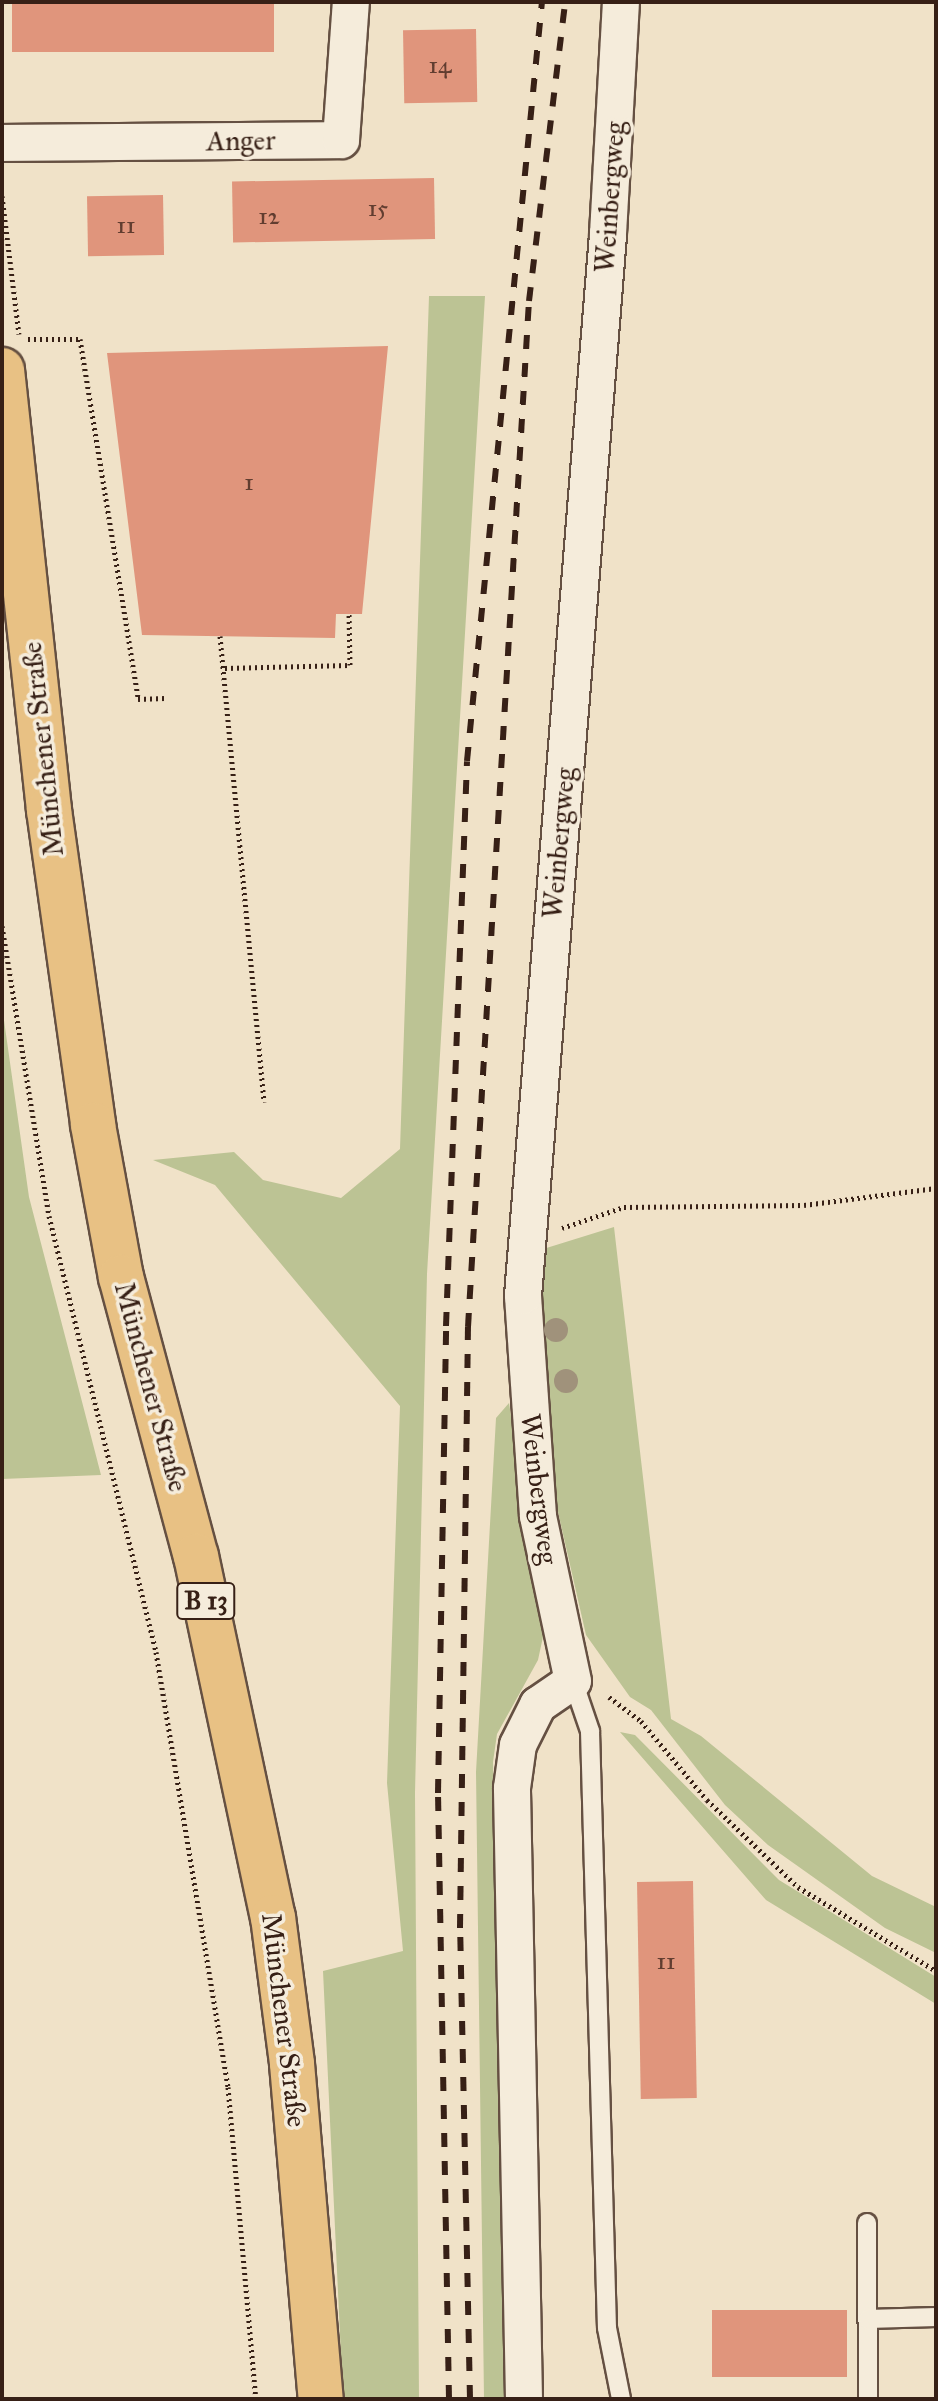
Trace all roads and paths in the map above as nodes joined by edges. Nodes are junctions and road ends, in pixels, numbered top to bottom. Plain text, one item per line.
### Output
1 (351, 2) edge
2 (621, 2) edge
3 (2, 143) edge
4 (2, 196) edge
5 (2, 370) edge
6 (349, 614) dead end
7 (220, 636) dead end
8 (225, 668) junction
9 (165, 698) dead end
10 (2, 926) edge
11 (264, 1102) dead end
12 (936, 1188) edge
13 (527, 1237) junction
14 (588, 1687) junction
15 (936, 1971) edge
16 (867, 2223) dead end
17 (936, 2317) edge
18 (868, 2319) junction
19 (256, 2399) edge
20 (321, 2399) edge
21 (524, 2399) edge
22 (621, 2399) edge
23 (868, 2399) edge

1 - 3 street, Anger
2 - 13 street, Weinbergweg
4 - 9 path
5 - 20 main road, Münchener Straße / B 13
6 - 8 path
7 - 8 path
8 - 11 path
10 - 19 path
12 - 13 path
13 - 14 street, Weinbergweg
14 - 15 path
14 - 21 street
14 - 22 lane
16 - 18 lane
17 - 18 lane
18 - 23 lane

